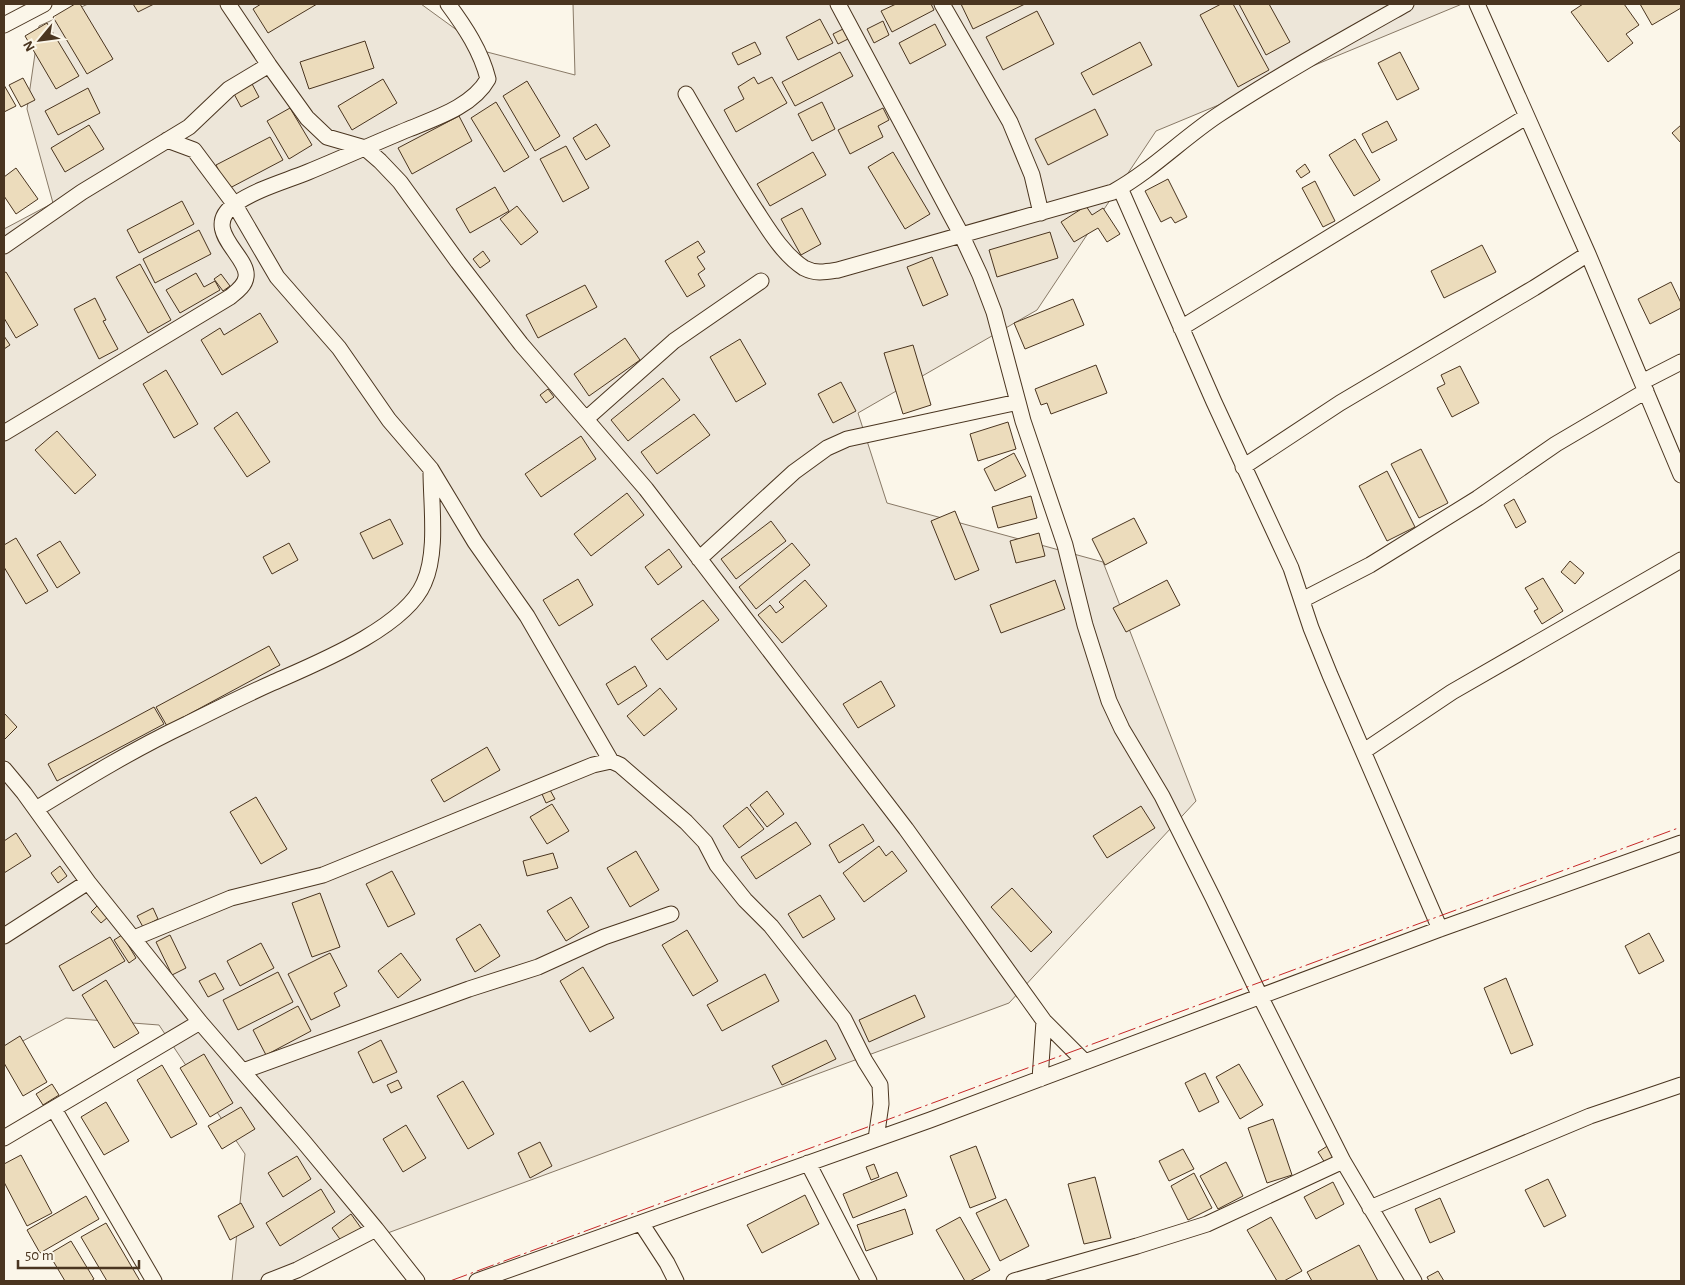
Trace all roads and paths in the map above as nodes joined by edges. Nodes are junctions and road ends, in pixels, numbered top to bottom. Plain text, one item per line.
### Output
1 (44, 4) edge
2 (228, 4) edge
3 (448, 4) edge
4 (838, 4) edge
5 (942, 4) edge
6 (1406, 4) edge
7 (1477, 4) edge
8 (4, 25) edge
9 (269, 65) junction
10 (686, 94) dead end
11 (1526, 117) junction
12 (167, 140) junction
13 (365, 148) junction
14 (1120, 188) junction
15 (235, 205) junction
16 (1041, 213) junction
17 (961, 234) junction
18 (4, 246) edge
19 (1588, 254) junction
20 (761, 281) dead end
21 (1181, 328) junction
22 (1681, 362) edge
23 (1644, 386) junction
24 (1018, 402) junction
25 (586, 419) junction
26 (4, 433) edge
27 (1243, 467) junction
28 (431, 469) junction
29 (1681, 475) edge
30 (699, 559) junction
31 (1681, 560) edge
32 (1302, 600) junction
33 (1364, 751) junction
34 (611, 761) junction
35 (4, 769) edge
36 (36, 809) junction
37 (1681, 843) edge
38 (88, 882) junction
39 (671, 914) dead end
40 (1440, 929) junction
41 (4, 936) edge
42 (134, 938) junction
43 (1260, 996) junction
44 (1044, 1021) junction
45 (200, 1022) junction
46 (1085, 1062) junction
47 (243, 1071) junction
48 (1040, 1078) junction
49 (1681, 1085) edge
50 (54, 1109) junction
51 (4, 1138) edge
52 (876, 1139) junction
53 (1343, 1161) junction
54 (808, 1163) junction
55 (1370, 1208) junction
56 (641, 1223) junction
57 (376, 1229) junction
58 (497, 1278) edge
59 (154, 1281) edge
60 (269, 1281) edge
61 (417, 1281) edge
62 (478, 1281) edge
63 (676, 1281) edge
64 (869, 1281) edge
65 (1014, 1281) edge
66 (1414, 1281) edge

1 - 8 street
2 - 9 street
3 - 13 street
4 - 17 street
5 - 16 street
6 - 14 street
7 - 11 street
9 - 12 street
9 - 13 street
10 - 17 street
11 - 19 street
11 - 21 street
12 - 15 street
12 - 18 street
13 - 15 street
13 - 25 street
14 - 16 street
14 - 21 street
15 - 26 street
15 - 28 street
16 - 17 street
17 - 24 street
19 - 23 street
19 - 27 street
20 - 25 street
21 - 27 street
22 - 23 street
23 - 29 street
23 - 32 street
24 - 30 street
24 - 43 street
25 - 30 street
27 - 32 street
28 - 34 street
28 - 36 street
30 - 44 street
31 - 33 street
32 - 33 street
33 - 40 street
34 - 42 street
34 - 52 street
35 - 36 street
36 - 38 street
37 - 40 street
38 - 41 street
38 - 42 street
39 - 47 street
40 - 43 street
42 - 45 street
43 - 46 street
43 - 53 street
44 - 46 street
44 - 48 street
45 - 47 street
45 - 50 street
46 - 48 street
47 - 57 street
48 - 52 street
49 - 55 street
50 - 51 street
50 - 59 street
52 - 54 street
53 - 55 street
53 - 65 street
54 - 56 street
54 - 64 street
55 - 66 street
56 - 58 street
56 - 63 street
57 - 60 street
57 - 61 street
58 - 62 street

